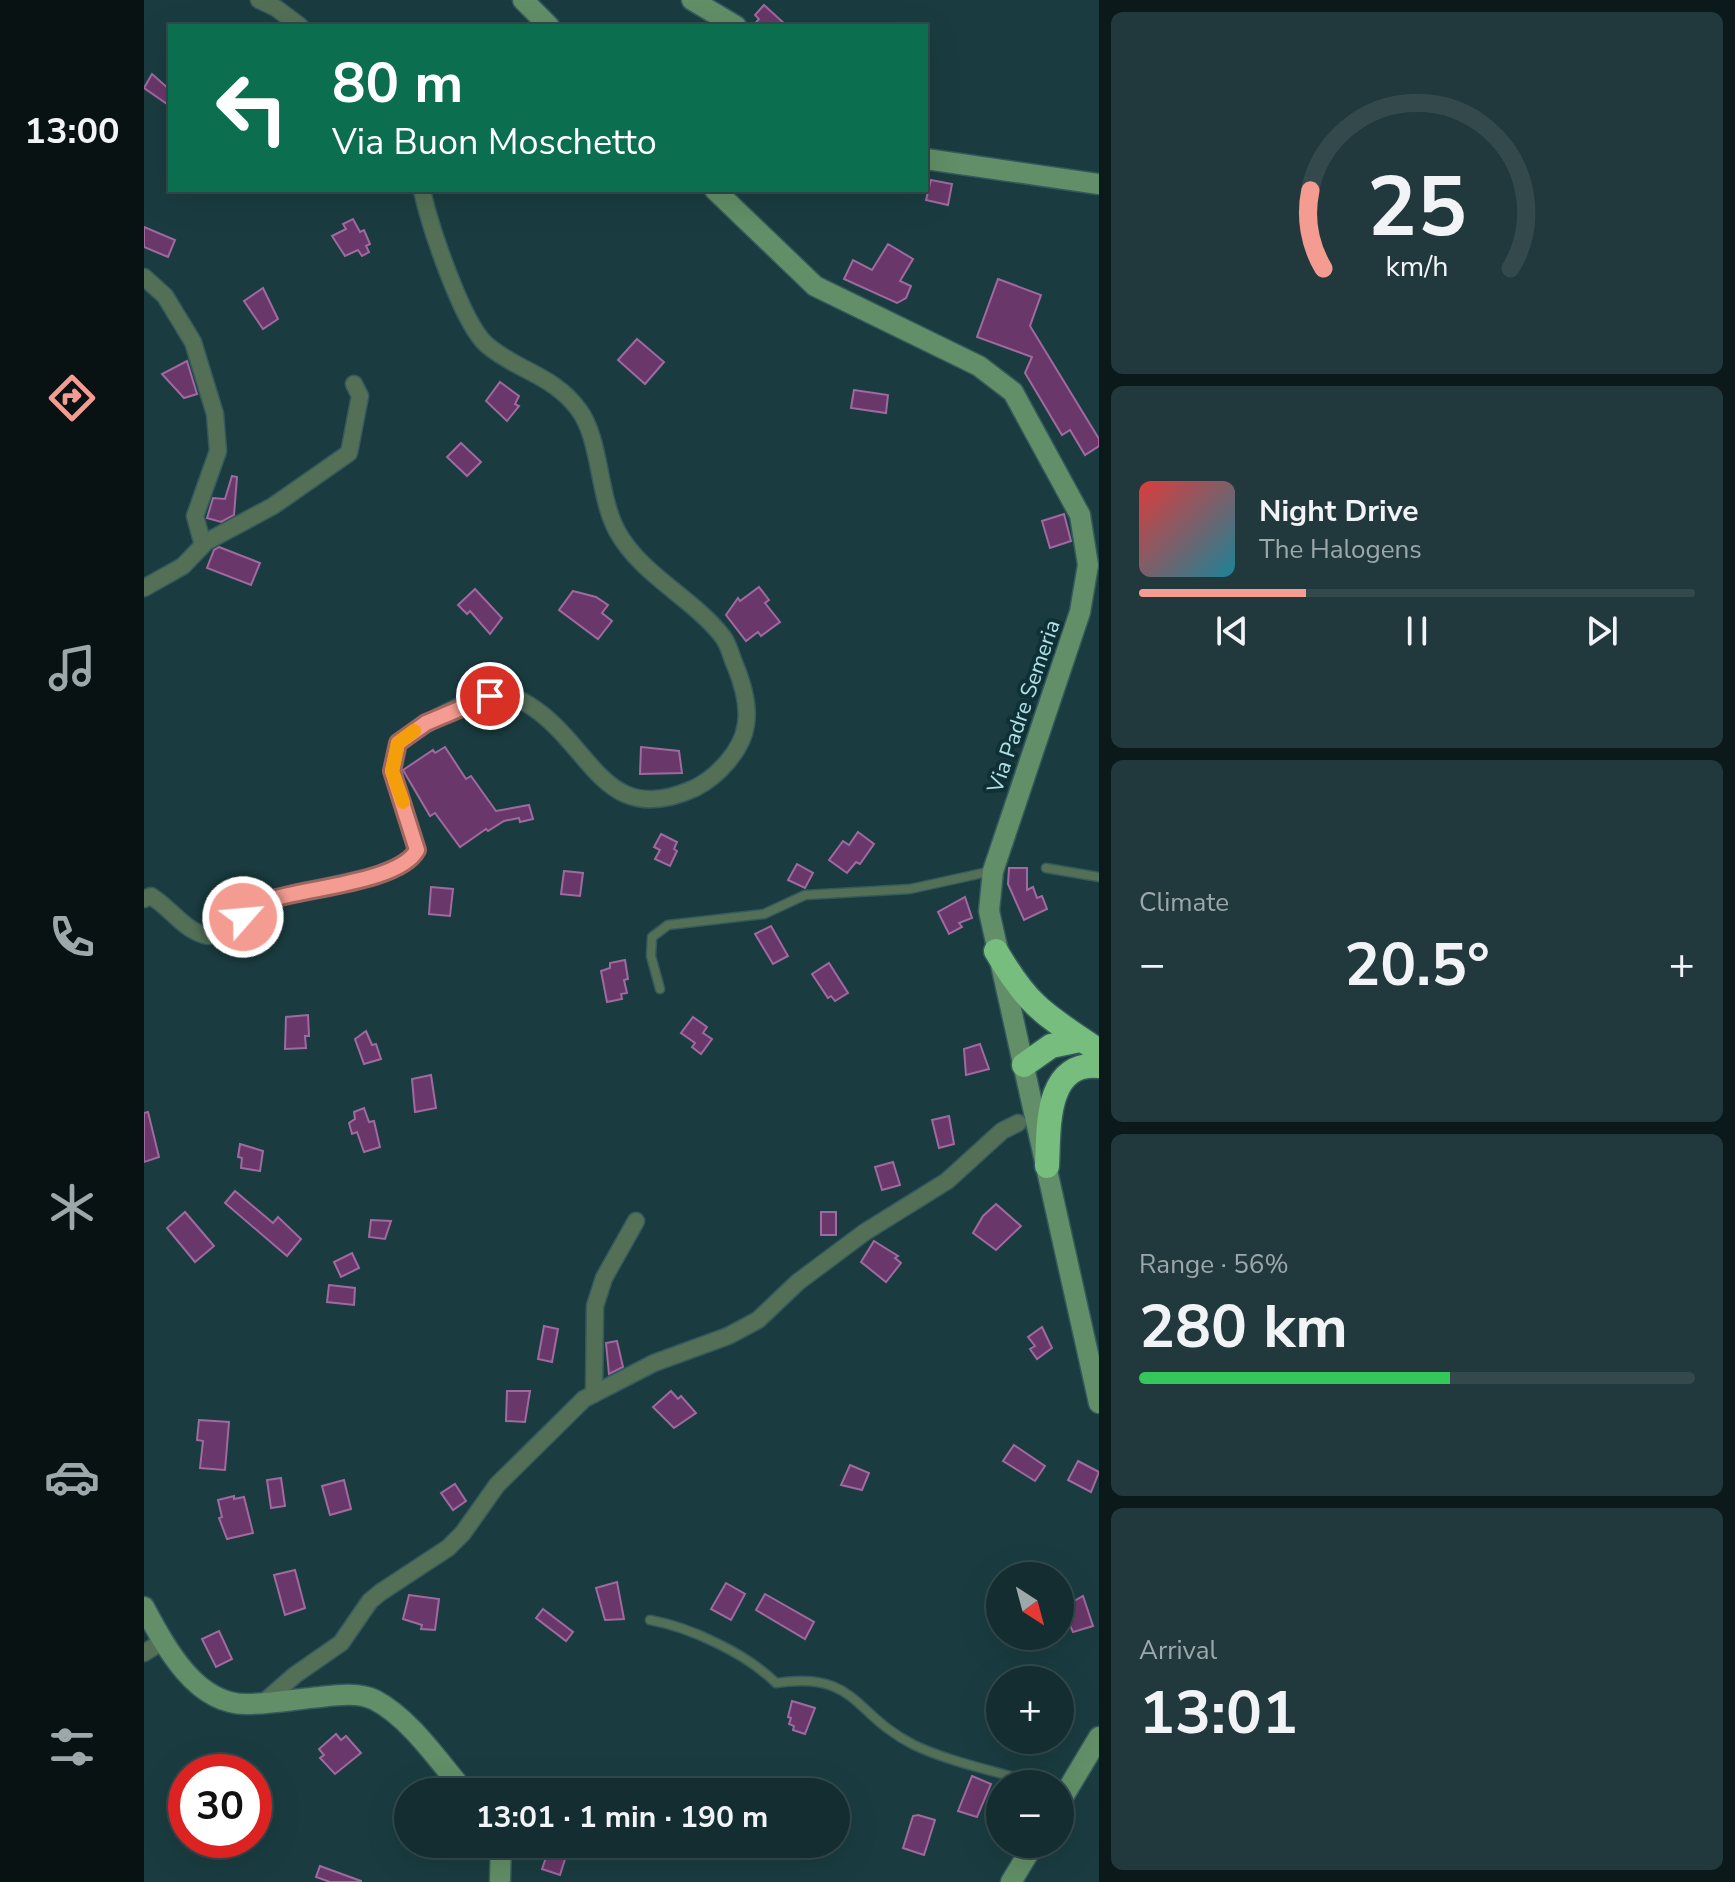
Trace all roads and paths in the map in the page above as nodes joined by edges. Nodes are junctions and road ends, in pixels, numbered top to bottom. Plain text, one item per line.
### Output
1 (259, 0) edge
2 (523, 0) edge
3 (692, 0) edge
4 (297, 24) edge
5 (547, 24) edge
6 (733, 24) edge
7 (928, 159) edge
8 (1099, 184) edge
9 (423, 192) edge
10 (717, 192) edge
11 (144, 277) edge
12 (354, 384) dead end
13 (203, 545) junction
14 (144, 588) edge
15 (1046, 868) dead end
16 (993, 871) junction
17 (1099, 877) edge
18 (144, 899) edge
19 (996, 951) junction
20 (660, 989) dead end
21 (1090, 1046) edge
22 (1024, 1065) junction
23 (1099, 1066) edge
24 (1075, 1070) junction
25 (1018, 1123) dead end
26 (1047, 1166) junction
27 (636, 1221) dead end
28 (1091, 1340) edge
29 (594, 1394) junction
30 (1099, 1403) edge
31 (144, 1607) edge
32 (650, 1620) dead end
33 (163, 1641) junction
34 (144, 1653) edge
35 (263, 1703) junction
36 (1099, 1737) edge
37 (993, 1770) edge
38 (1074, 1777) edge
39 (453, 1778) edge
40 (501, 1858) edge
41 (1026, 1858) edge
42 (500, 1882) edge
43 (1011, 1882) edge

1 - 4 street
2 - 5 main road
3 - 6 main road
7 - 8 main road
9 - 18 street
10 - 16 main road, Via Padre Semeria
11 - 13 street
12 - 13 street
13 - 14 street
15 - 17 lane
16 - 19 main road, Via Padre Semeria
16 - 20 lane
19 - 21 highway
19 - 22 main road, Via Padre Semeria
21 - 22 highway
22 - 24 highway
22 - 26 main road, Via Padre Semeria
23 - 24 highway
24 - 26 highway
25 - 29 street
26 - 28 main road, Via Padre Semeria
27 - 29 street
28 - 30 main road, Via Padre Semeria
29 - 35 street
31 - 33 main road
32 - 37 lane
33 - 34 street
33 - 35 main road
35 - 39 main road
36 - 38 main road
40 - 42 main road
41 - 43 main road

